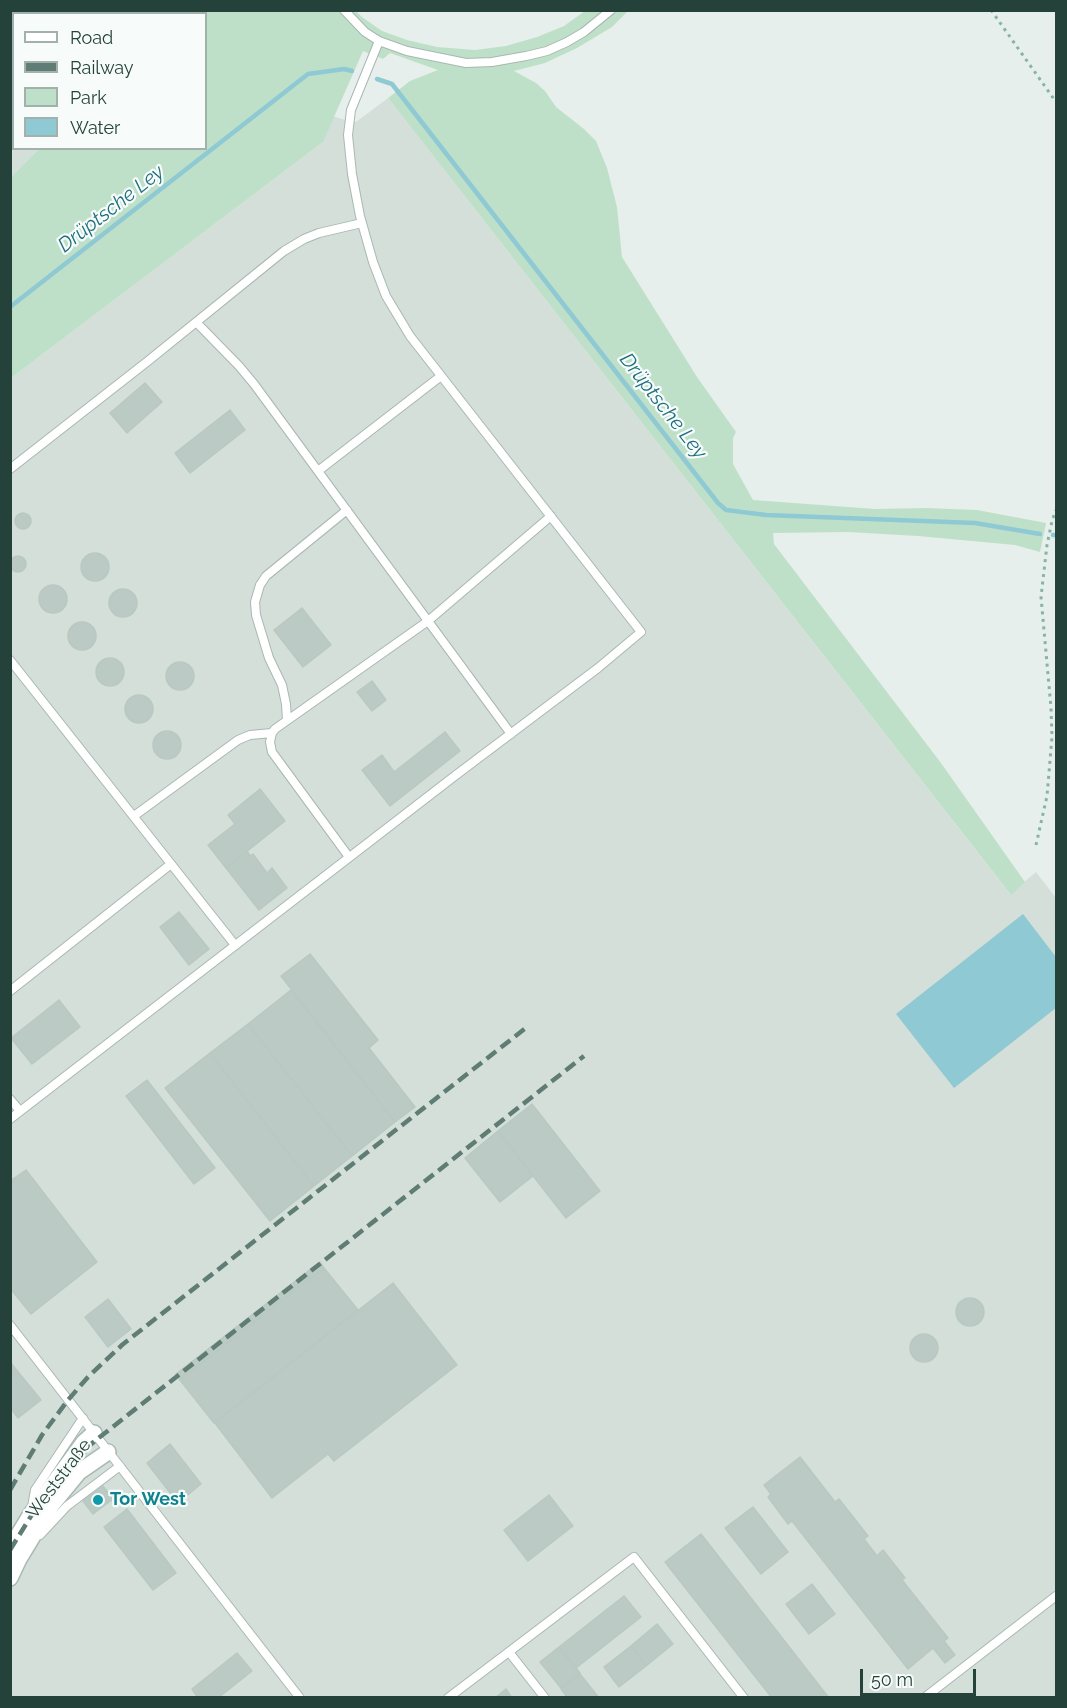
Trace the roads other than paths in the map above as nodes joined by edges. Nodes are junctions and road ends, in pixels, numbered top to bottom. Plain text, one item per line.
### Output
1 (344, 10) edge
2 (611, 10) edge
3 (379, 41) junction
4 (362, 223) junction
5 (196, 322) junction
6 (441, 376) junction
7 (10, 469) edge
8 (318, 471) junction
9 (347, 510) junction
10 (551, 516) junction
11 (428, 621) junction
12 (10, 660) edge
13 (287, 720) junction
14 (272, 733) junction
15 (510, 734) junction
16 (134, 816) junction
17 (349, 857) junction
18 (171, 864) junction
19 (235, 945) junction
20 (10, 991) edge
21 (10, 1099) edge
22 (20, 1111) junction
23 (10, 1119) edge
24 (10, 1325) edge
25 (82, 1418) junction
26 (94, 1433) junction
27 (108, 1452) junction
28 (120, 1466) junction
29 (31, 1514) junction
30 (19, 1558) junction
31 (10, 1578) edge
32 (1056, 1596) edge
33 (509, 1652) junction
34 (300, 1698) edge
35 (448, 1698) edge
36 (545, 1698) edge
37 (744, 1698) edge
38 (924, 1698) edge

1 - 3 lane
2 - 3 lane
3 - 4 lane
4 - 5 lane
4 - 6 lane
5 - 7 lane
5 - 8 lane
6 - 8 lane
6 - 10 lane
8 - 9 lane
9 - 11 lane
9 - 13 lane
10 - 11 lane
10 - 15 lane
11 - 13 lane
11 - 15 lane
12 - 16 lane
13 - 14 lane
14 - 16 lane
14 - 17 lane
15 - 17 lane
16 - 18 lane
17 - 19 lane
18 - 19 lane
18 - 20 lane
19 - 22 lane
21 - 22 lane
22 - 23 lane
24 - 25 lane
25 - 26 lane
25 - 29 lane
26 - 27 lane
26 - 29 street, Weststraße
27 - 28 lane
27 - 30 street, Weststraße
28 - 30 lane
28 - 34 lane
29 - 30 street, Weststraße
30 - 31 street, Weststraße
32 - 38 lane
33 - 35 lane
33 - 36 lane
33 - 37 lane

